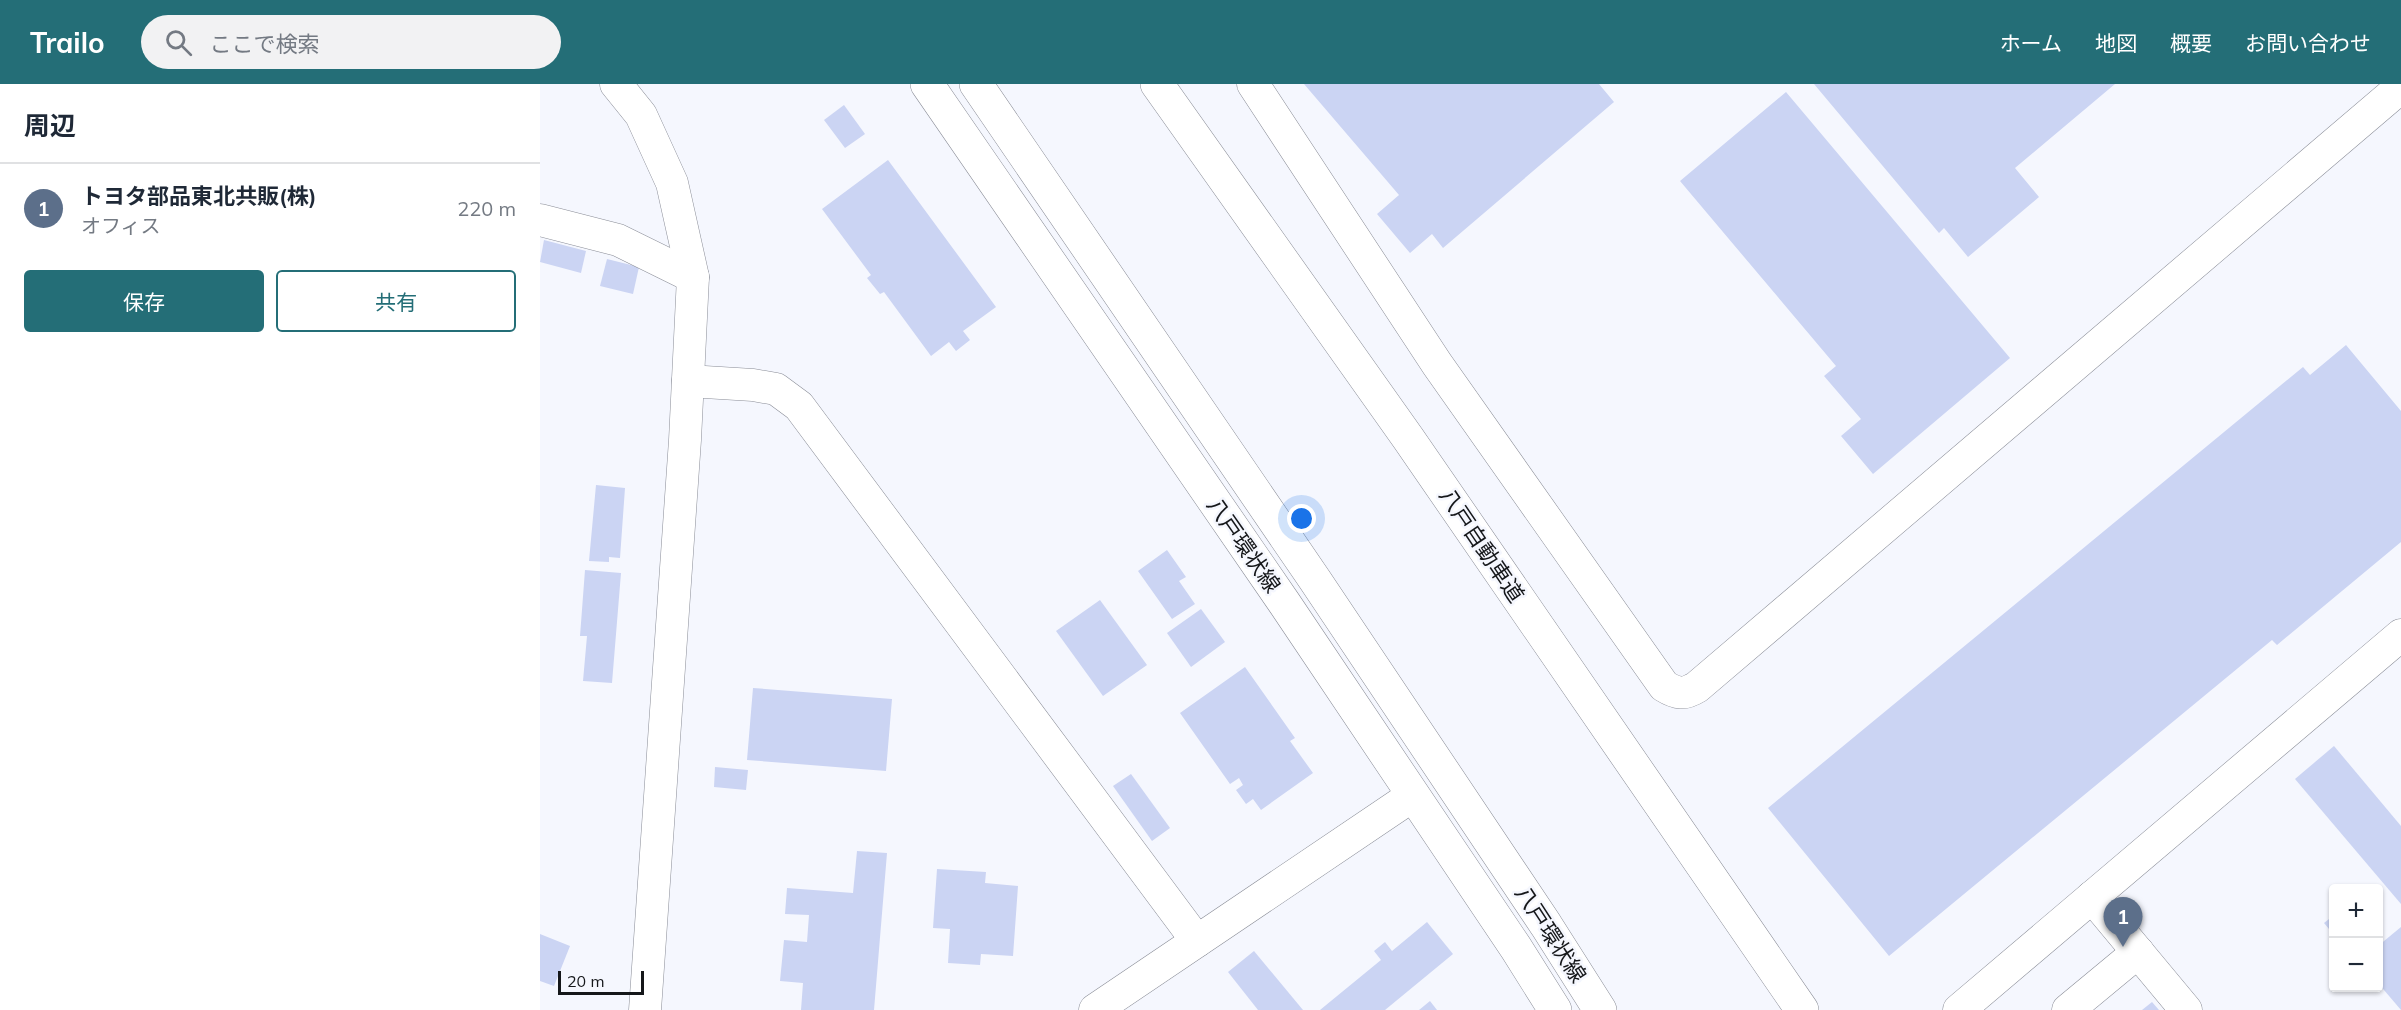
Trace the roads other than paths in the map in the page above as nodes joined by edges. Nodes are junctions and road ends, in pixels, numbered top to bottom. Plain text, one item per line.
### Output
1 (616, 84) edge
2 (927, 84) edge
3 (976, 84) edge
4 (1156, 84) edge
5 (1252, 84) edge
6 (2401, 87) edge
7 (540, 220) edge
8 (693, 276) junction
9 (688, 381) junction
10 (2401, 635) edge
11 (1412, 796) junction
12 (2092, 897) junction
13 (1197, 941) junction
14 (2138, 952) junction
15 (1972, 1006) edge
16 (1107, 1007) edge
17 (645, 1010) edge
18 (1555, 1010) edge
19 (1600, 1010) edge
20 (1802, 1010) edge
21 (2068, 1010) edge
22 (2186, 1010) edge

1 - 8 street
2 - 11 main road, 八戸環状線
3 - 19 main road, 八戸環状線
4 - 20 main road, 八戸自動車道
5 - 6 street
7 - 8 street
8 - 9 street
9 - 13 street
9 - 17 street
10 - 12 street
11 - 13 street
11 - 18 main road, 八戸環状線
12 - 14 street
12 - 15 street
13 - 16 street
14 - 21 street
14 - 22 street

